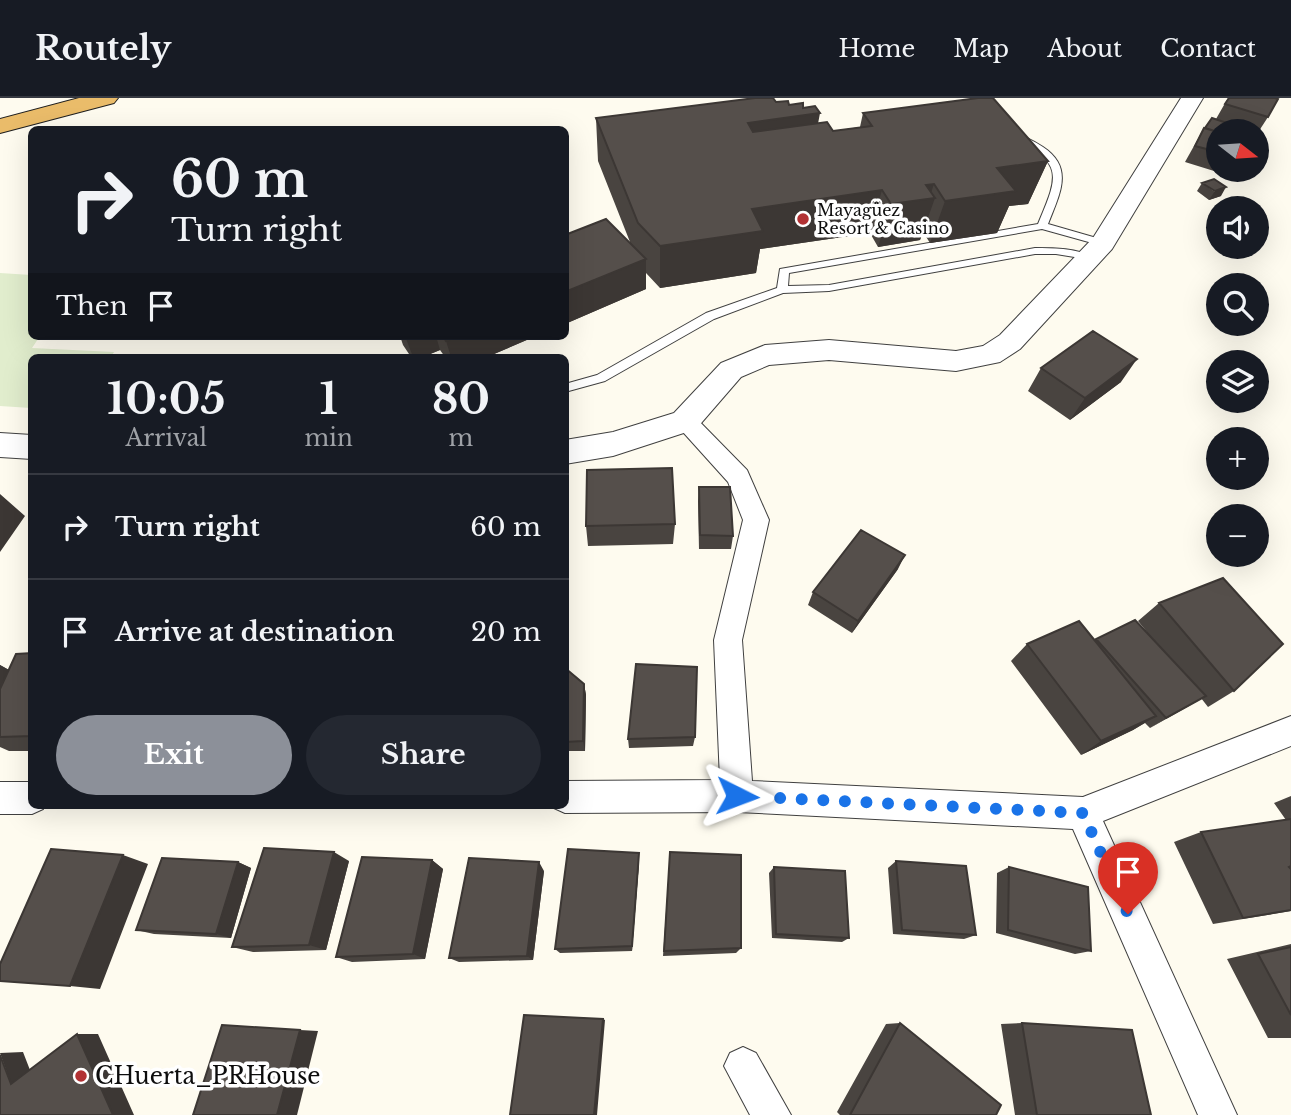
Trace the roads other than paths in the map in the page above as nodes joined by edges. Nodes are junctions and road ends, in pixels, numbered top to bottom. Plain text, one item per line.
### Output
1 (25, 98) edge
2 (106, 98) edge
3 (1192, 98) edge
4 (0, 104) edge
5 (0, 126) edge
6 (999, 132) edge
7 (1042, 226) junction
8 (1007, 232) junction
9 (904, 249) junction
10 (1096, 250) junction
11 (1025, 253) junction
12 (920, 272) junction
13 (782, 290) junction
14 (569, 387) edge
15 (685, 421) junction
16 (0, 445) edge
17 (28, 447) edge
18 (569, 451) edge
19 (1291, 732) edge
20 (737, 796) junction
21 (569, 797) edge
22 (0, 798) edge
23 (28, 798) edge
24 (1083, 813) junction
25 (743, 1066) dead end
26 (772, 1115) edge
27 (1218, 1115) edge

1 - 4 highway
2 - 5 highway
3 - 10 street
6 - 7 lane
7 - 8 lane
7 - 10 lane
8 - 9 lane
8 - 11 lane
9 - 12 lane
9 - 13 lane
10 - 11 lane
10 - 15 street
11 - 12 lane
12 - 13 lane
13 - 14 lane
15 - 18 street
15 - 20 street
16 - 17 street
19 - 24 street
20 - 21 street
20 - 24 street
22 - 23 street
24 - 27 street
25 - 26 street

